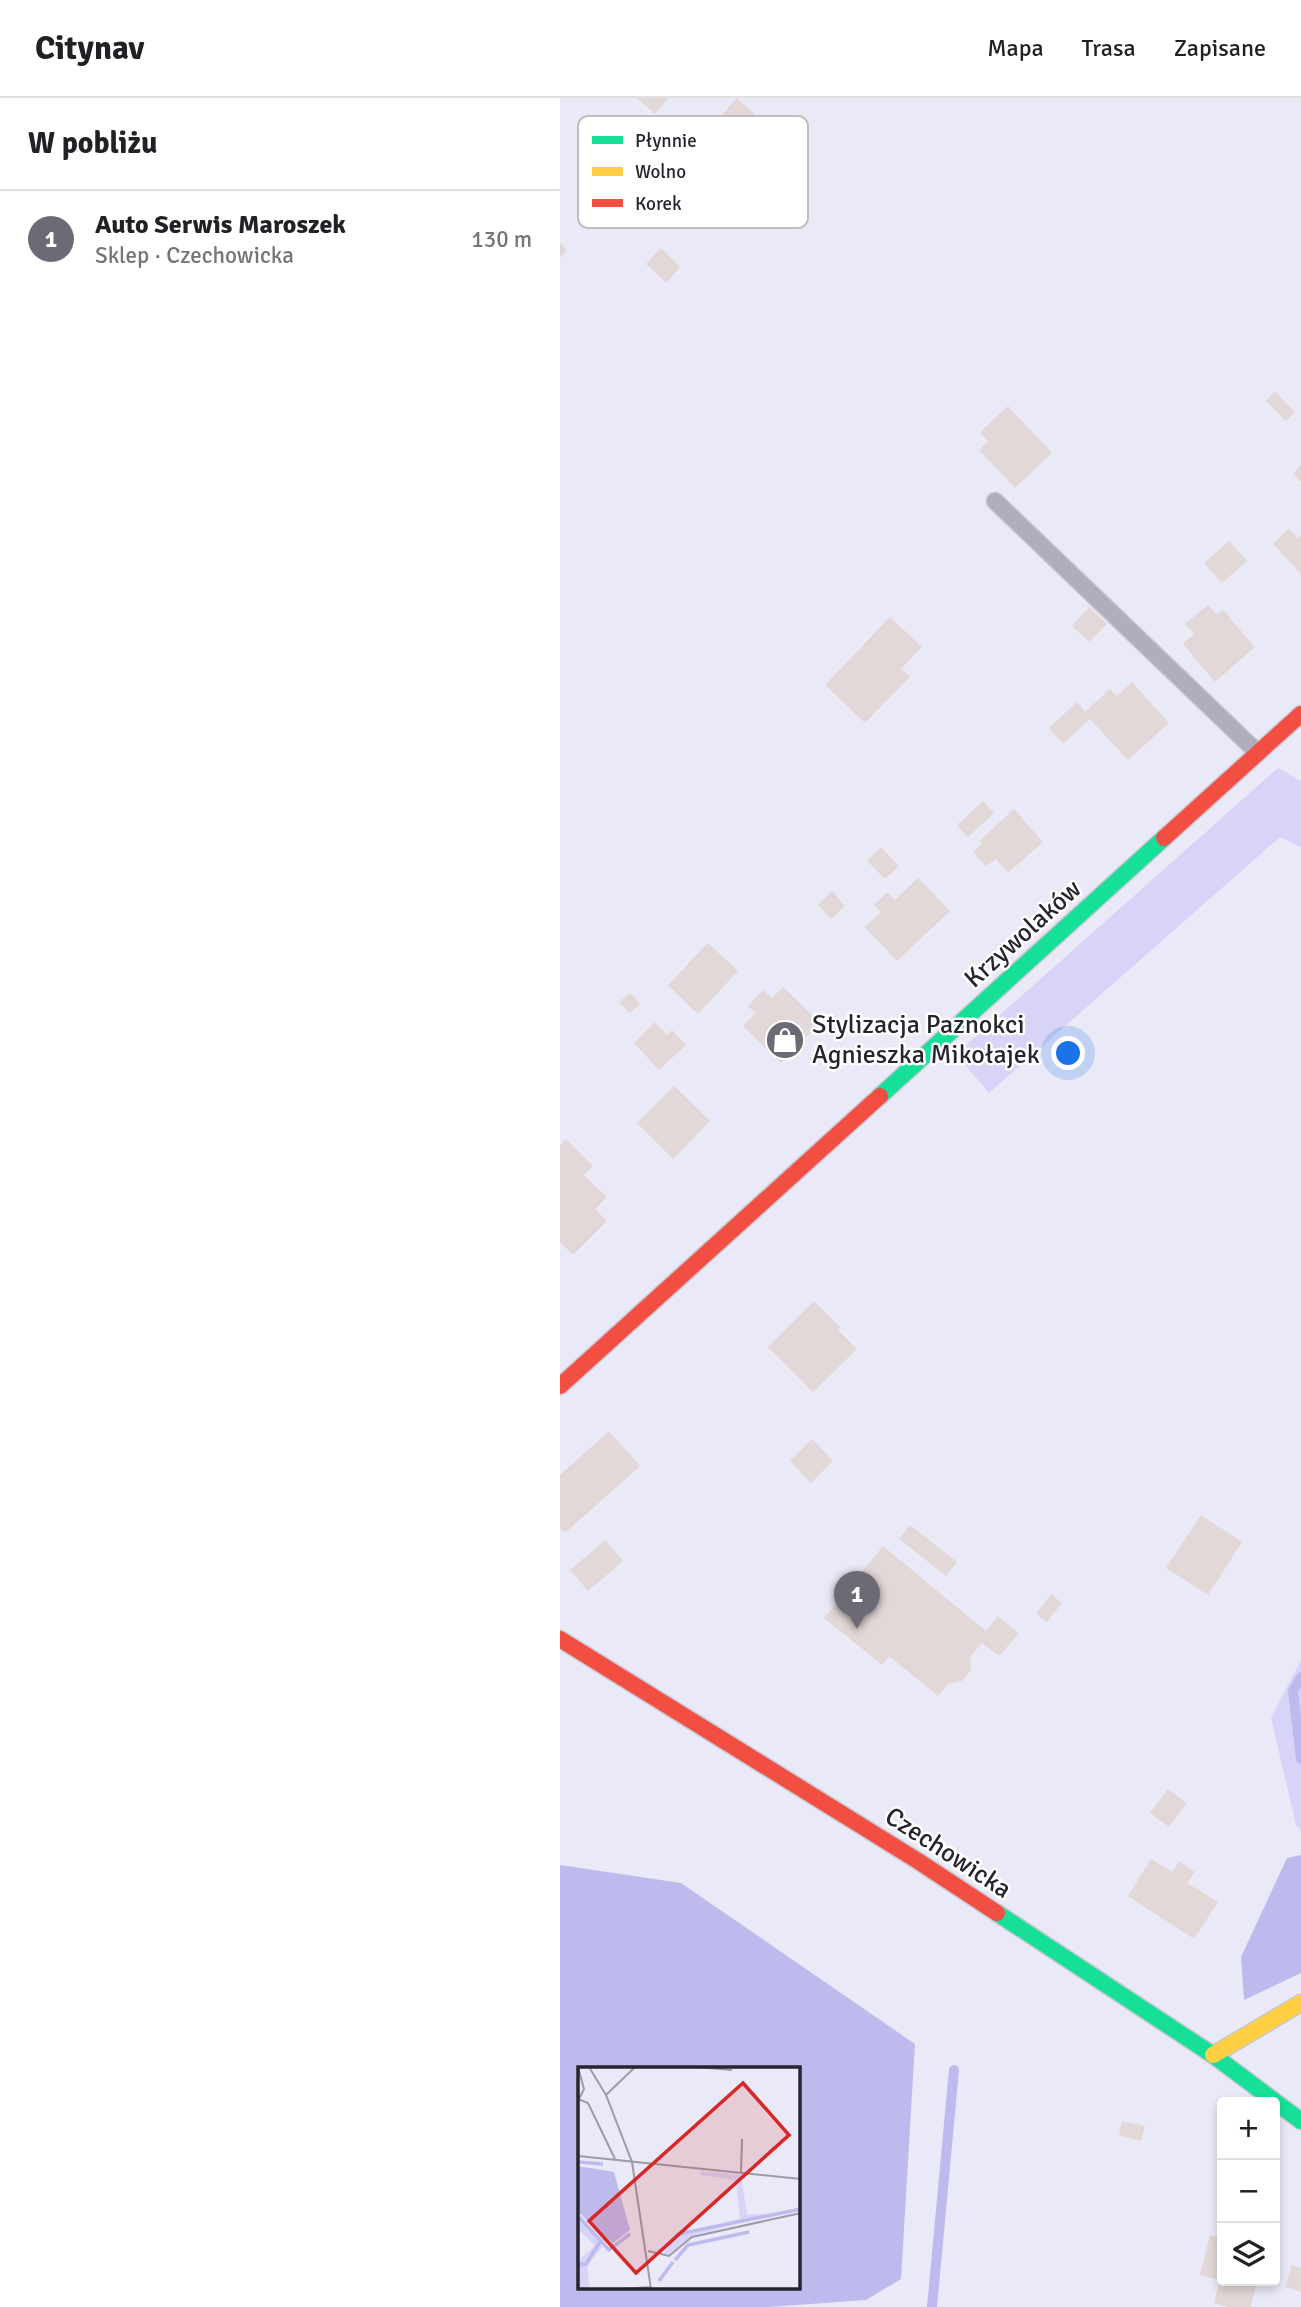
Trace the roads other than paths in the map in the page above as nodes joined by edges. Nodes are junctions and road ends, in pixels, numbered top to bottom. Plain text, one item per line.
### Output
1 (995, 501) dead end
2 (1301, 714) edge
3 (1258, 753) junction
4 (560, 1386) edge
5 (560, 1639) edge
6 (1301, 2003) edge
7 (1213, 2055) junction
8 (1301, 2122) edge

1 - 3 lane
2 - 3 street, Krzywolaków
3 - 4 street, Krzywolaków
5 - 7 street, Czechowicka
6 - 7 street
7 - 8 street, Czechowicka

